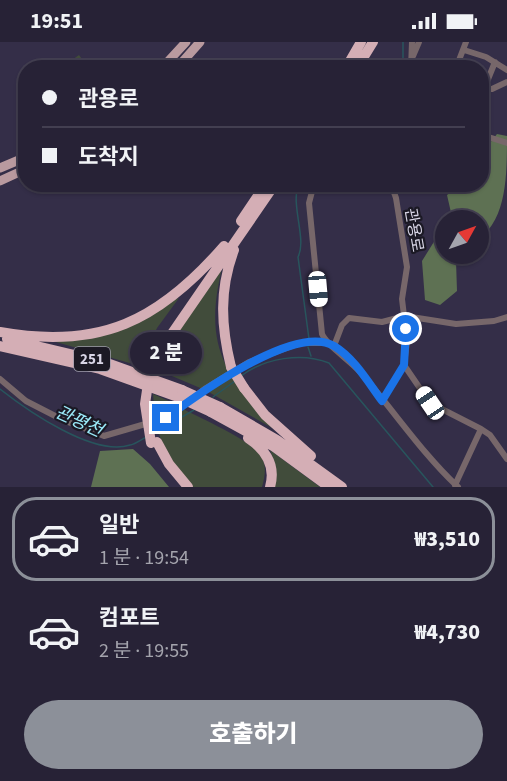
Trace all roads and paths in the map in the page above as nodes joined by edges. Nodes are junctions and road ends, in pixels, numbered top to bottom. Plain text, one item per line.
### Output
1 (186, 42) edge
2 (200, 42) edge
3 (361, 42) edge
4 (373, 42) edge
5 (412, 42) edge
6 (419, 42) edge
7 (466, 42) edge
8 (464, 50) junction
9 (169, 60) edge
10 (184, 60) edge
11 (351, 60) edge
12 (362, 60) edge
13 (411, 60) edge
14 (413, 60) edge
15 (460, 60) edge
16 (488, 60) edge
17 (489, 60) edge
18 (495, 63) junction
19 (507, 70) edge
20 (489, 76) edge
21 (507, 82) edge
22 (489, 89) edge
23 (489, 137) edge
24 (507, 143) edge
25 (18, 160) edge
26 (0, 168) edge
27 (18, 173) edge
28 (0, 181) edge
29 (261, 192) edge
30 (270, 192) edge
31 (312, 192) edge
32 (393, 192) edge
33 (243, 231) junction
34 (224, 246) junction
35 (405, 316) junction
36 (507, 317) edge
37 (0, 332) edge
38 (0, 338) edge
39 (324, 343) junction
40 (0, 346) edge
41 (334, 346) junction
42 (154, 364) junction
43 (404, 365) junction
44 (0, 379) edge
45 (178, 396) junction
46 (382, 401) junction
47 (212, 411) junction
48 (481, 429) junction
49 (154, 442) junction
50 (507, 459) edge
51 (456, 486) edge
52 (178, 487) edge
53 (188, 487) edge
54 (270, 487) edge
55 (329, 487) edge
56 (343, 487) edge

1 - 9 main road
2 - 10 main road
3 - 11 highway
4 - 12 highway
5 - 13 street
6 - 14 street
7 - 8 street
8 - 15 street
8 - 16 street
17 - 18 street
18 - 19 street
18 - 20 street
21 - 22 street
23 - 24 street
25 - 26 main road
27 - 28 main road
29 - 34 highway
30 - 33 highway
31 - 39 street
32 - 35 street, 관용로
33 - 42 highway
33 - 56 highway, bridge
34 - 37 highway
34 - 42 highway
35 - 36 street
35 - 41 street
35 - 43 street, 관용로
38 - 45 highway, 251
39 - 41 street
39 - 44 street
40 - 45 highway, 251
41 - 46 street
42 - 49 highway, bridge
43 - 46 street
43 - 48 street
45 - 47 highway
45 - 47 highway, 251, bridge
46 - 51 street
47 - 54 highway
47 - 55 highway, 251
47 - 56 highway, 251
48 - 50 street
48 - 51 street
49 - 52 highway
49 - 53 highway

